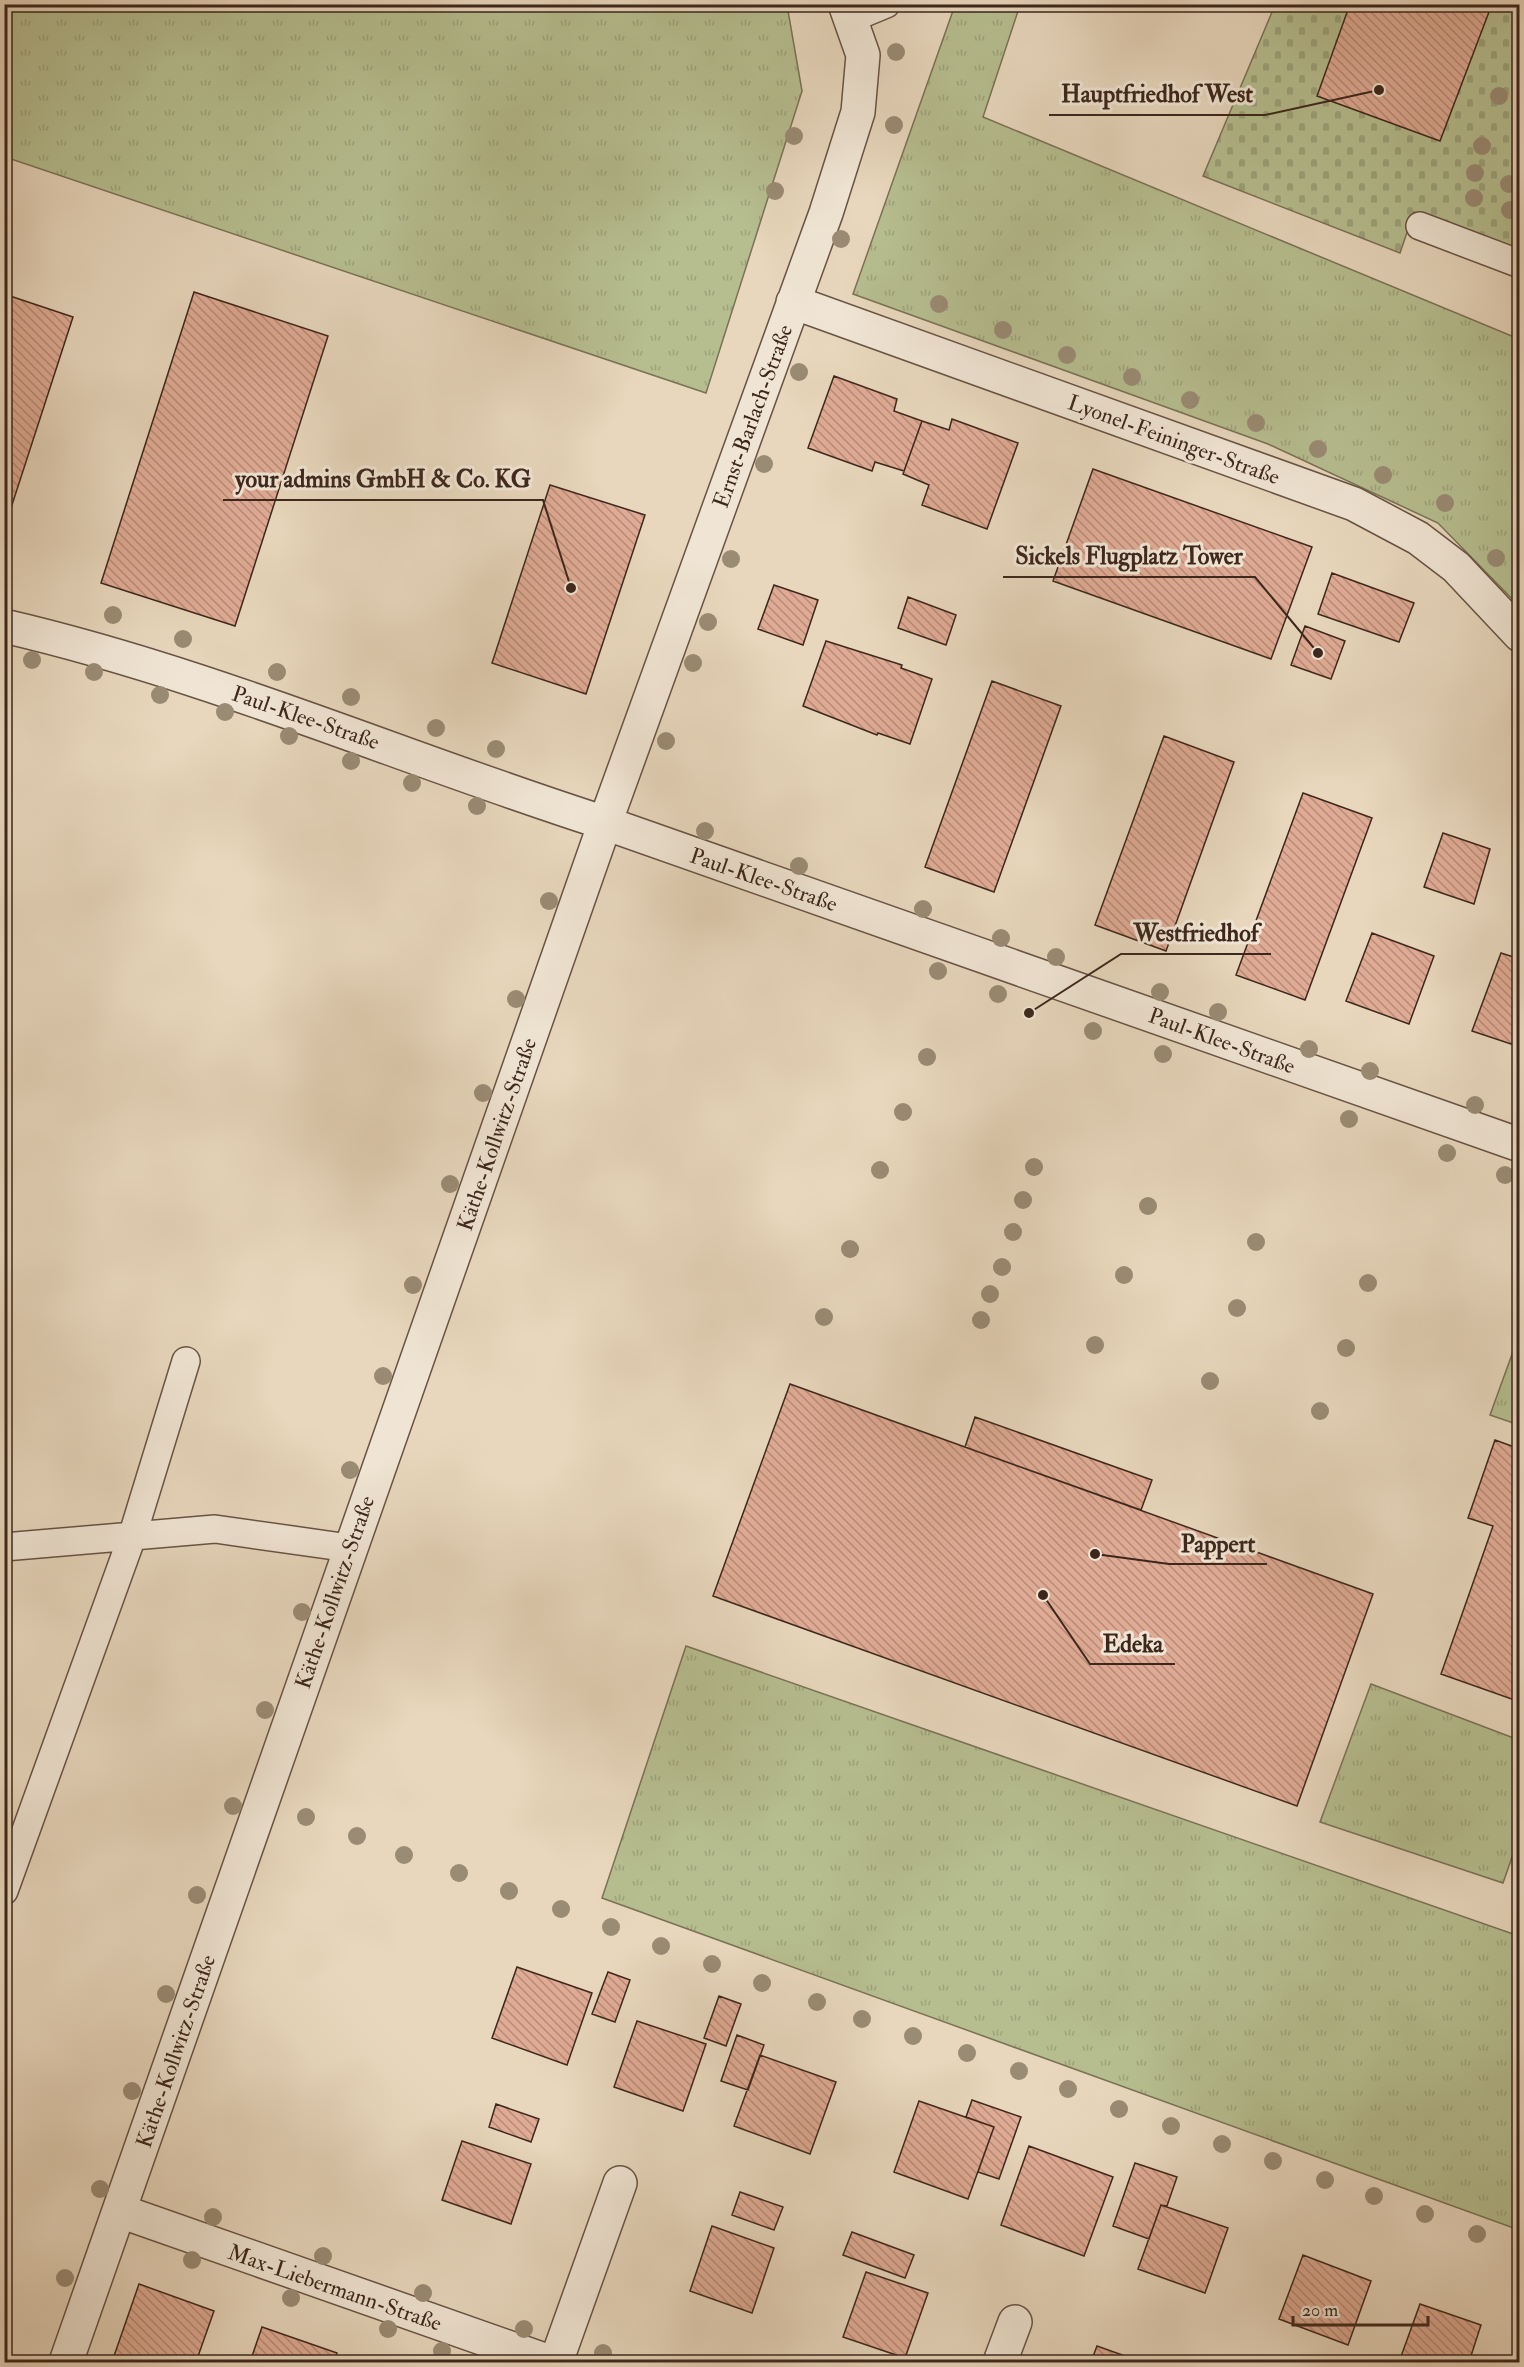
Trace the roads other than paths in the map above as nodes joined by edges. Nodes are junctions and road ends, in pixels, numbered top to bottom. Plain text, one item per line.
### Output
1 (886, 4) edge
2 (848, 12) edge
3 (1420, 226) dead end
4 (1520, 264) edge
5 (793, 302) junction
6 (4, 626) edge
7 (1520, 635) edge
8 (605, 823) junction
9 (1520, 1145) edge
10 (186, 1361) dead end
11 (132, 1537) junction
12 (4, 1547) edge
13 (350, 1548) junction
14 (4, 1891) edge
15 (620, 2182) dead end
16 (120, 2211) junction
17 (1015, 2322) dead end
18 (66, 2362) edge
19 (550, 2362) edge
20 (556, 2362) edge
21 (1000, 2362) edge

1 - 2 lane
2 - 5 street, Ernst-Barlach-Straße
3 - 4 lane
5 - 7 street, Lyonel-Feininger-Straße
5 - 8 street, Ernst-Barlach-Straße
6 - 8 street, Paul-Klee-Straße
8 - 9 street, Paul-Klee-Straße
8 - 13 street, Käthe-Kollwitz-Straße
10 - 11 lane
11 - 12 lane
11 - 13 lane
11 - 14 lane
13 - 16 street, Käthe-Kollwitz-Straße
15 - 20 street
16 - 18 street, Käthe-Kollwitz-Straße
16 - 19 street, Max-Liebermann-Straße
17 - 21 street

